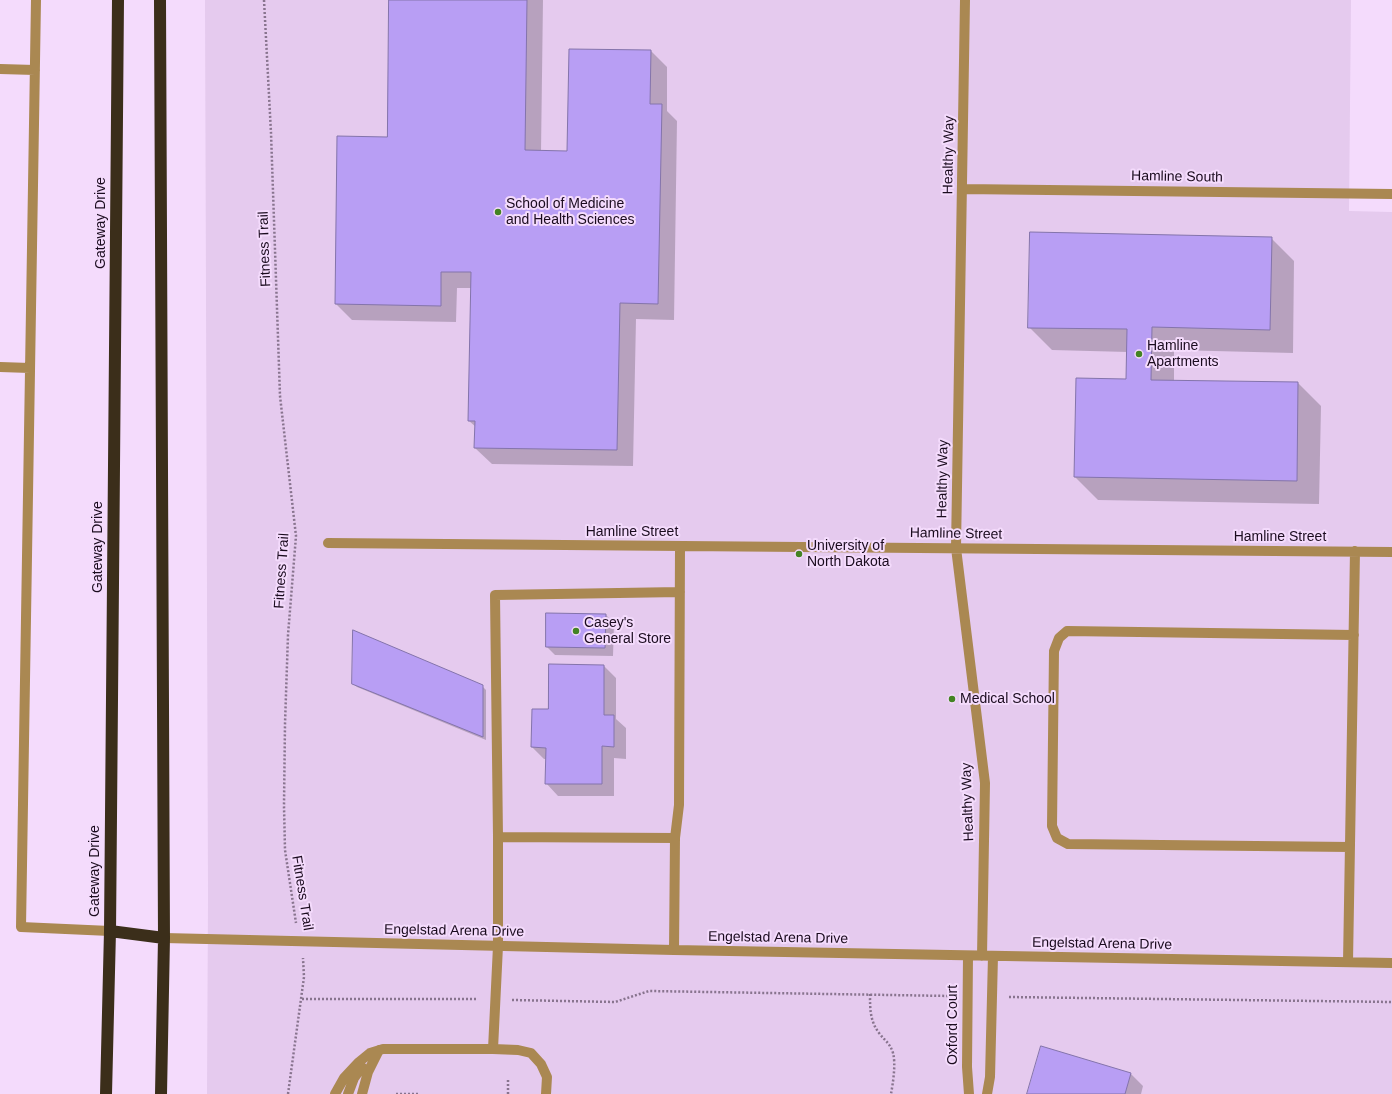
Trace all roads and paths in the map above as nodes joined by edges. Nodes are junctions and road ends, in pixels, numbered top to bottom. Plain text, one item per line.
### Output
1 (36, 0) edge
2 (118, 0) edge
3 (160, 0) edge
4 (264, 0) edge
5 (965, 0) edge
6 (0, 69) edge
7 (35, 70) junction
8 (962, 189) junction
9 (1392, 194) edge
10 (0, 367) edge
11 (30, 368) junction
12 (328, 543) dead end
13 (680, 546) junction
14 (956, 548) junction
15 (1355, 551) junction
16 (1392, 552) edge
17 (680, 592) junction
18 (1354, 635) junction
19 (498, 837) junction
20 (675, 838) junction
21 (1350, 848) junction
22 (110, 931) junction
23 (164, 938) junction
24 (300, 942) junction
25 (498, 946) junction
26 (674, 950) junction
27 (968, 956) junction
28 (982, 956) junction
29 (993, 956) junction
30 (1348, 962) junction
31 (1392, 963) edge
32 (870, 994) junction
33 (967, 996) junction
34 (992, 996) junction
35 (302, 999) junction
36 (495, 1000) junction
37 (1392, 1002) edge
38 (493, 1049) junction
39 (378, 1050) junction
40 (508, 1080) dead end
41 (106, 1094) edge
42 (161, 1094) edge
43 (288, 1094) edge
44 (335, 1094) edge
45 (348, 1094) edge
46 (362, 1094) edge
47 (396, 1094) edge
48 (420, 1094) edge
49 (508, 1094) edge
50 (546, 1094) edge
51 (891, 1094) edge
52 (969, 1094) edge
53 (988, 1094) edge

1 - 7 street
2 - 22 highway, Gateway Drive
3 - 23 highway
4 - 24 path, Fitness Trail
5 - 8 street, Healthy Way
6 - 7 street
7 - 11 street
8 - 9 street, Hamline South
8 - 14 street, Healthy Way
10 - 11 street
11 - 22 street
12 - 13 street, Hamline Street
13 - 14 street, Hamline Street
13 - 17 street
14 - 15 street, Hamline Street
14 - 28 street, Healthy Way
15 - 16 street, Hamline Street
15 - 18 street
17 - 19 street
17 - 20 street
18 - 21 street
18 - 21 street
19 - 20 street
19 - 25 street
20 - 26 street
21 - 30 street
22 - 23 highway
22 - 41 highway, Gateway Drive
23 - 24 street, Engelstad Arena Drive
23 - 42 highway
24 - 25 street, Engelstad Arena Drive
24 - 35 path, Fitness Trail
25 - 26 street, Engelstad Arena Drive
25 - 36 street
26 - 27 street, Engelstad Arena Drive
27 - 28 street, Engelstad Arena Drive
27 - 33 street, Oxford Court
28 - 29 street, Engelstad Arena Drive
29 - 30 street, Engelstad Arena Drive
29 - 34 street
30 - 31 street, Engelstad Arena Drive
32 - 33 path
32 - 36 path
32 - 51 path
33 - 52 street, Oxford Court
34 - 37 path
34 - 53 street
35 - 36 path
35 - 43 path, Fitness Trail
36 - 38 street
38 - 39 street
38 - 50 street
39 - 44 street
39 - 45 street
39 - 46 street
40 - 49 path
47 - 48 path

